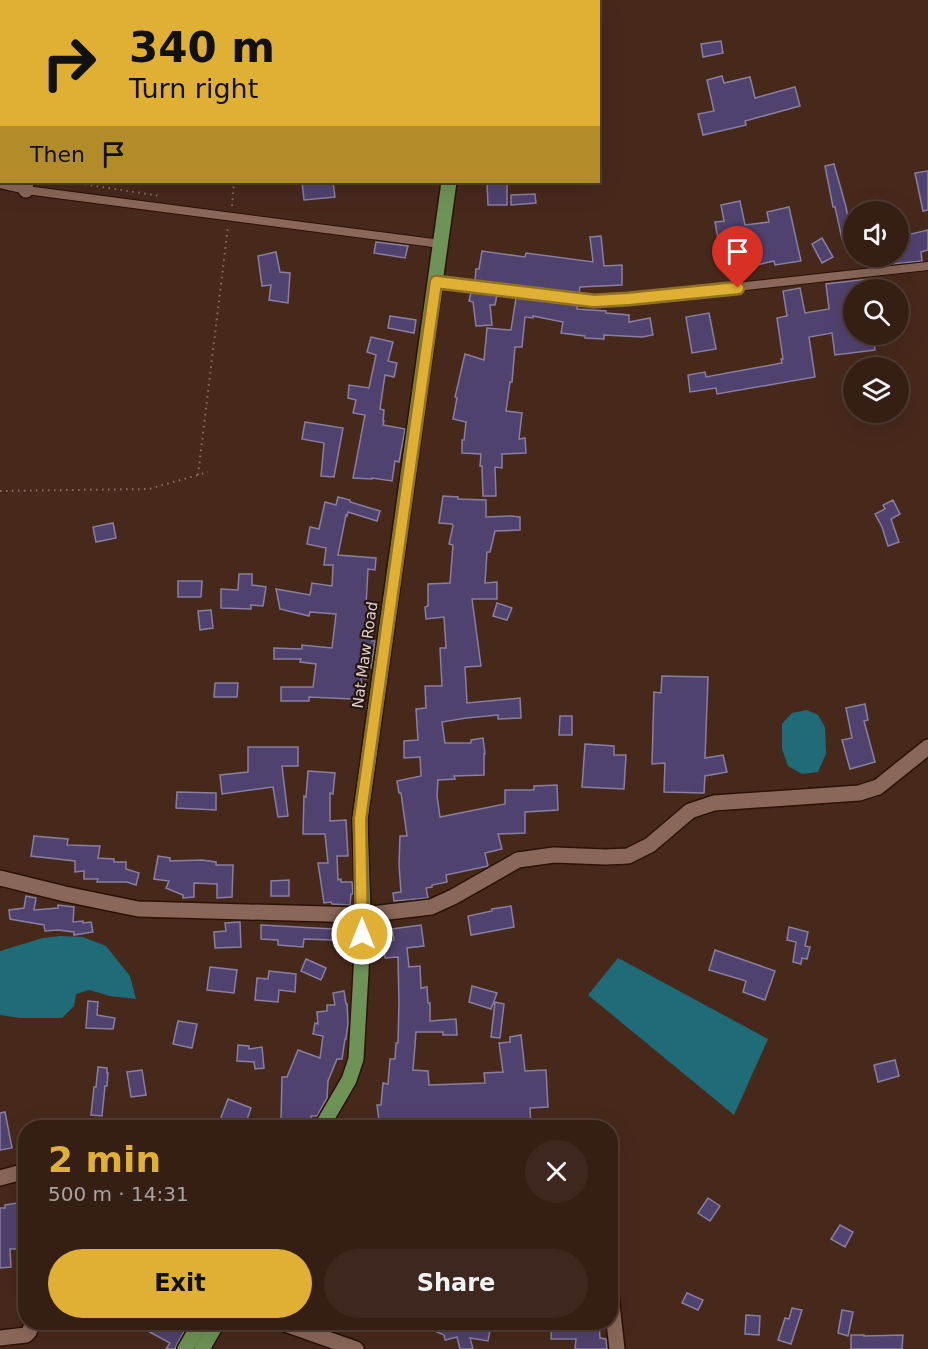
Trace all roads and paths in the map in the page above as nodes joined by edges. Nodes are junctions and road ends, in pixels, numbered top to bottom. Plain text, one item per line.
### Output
1 (234, 183) edge
2 (449, 183) edge
3 (0, 184) edge
4 (26, 186) edge
5 (231, 212) junction
6 (441, 244) junction
7 (928, 267) edge
8 (436, 282) junction
9 (208, 472) dead end
10 (198, 475) junction
11 (0, 491) edge
12 (928, 747) edge
13 (0, 878) edge
14 (363, 915) junction
15 (326, 1120) edge
16 (18, 1173) edge
17 (0, 1178) edge
18 (30, 1330) edge
19 (196, 1330) edge
20 (213, 1330) edge
21 (302, 1330) edge
22 (615, 1330) edge
23 (0, 1338) edge
24 (185, 1349) edge
25 (202, 1349) edge
26 (356, 1349) edge
27 (617, 1349) edge

1 - 5 path
2 - 6 main road, Nat Maw Road
3 - 4 lane
4 - 5 lane
5 - 6 lane
5 - 10 path
6 - 8 main road, Nat Maw Road
7 - 8 lane
8 - 14 main road, Nat Maw Road
9 - 10 path
10 - 11 path
12 - 14 street
13 - 14 street
14 - 15 main road, Nat Maw Road
16 - 17 street
18 - 23 street
19 - 24 main road
20 - 25 main road
21 - 26 street
22 - 27 street

